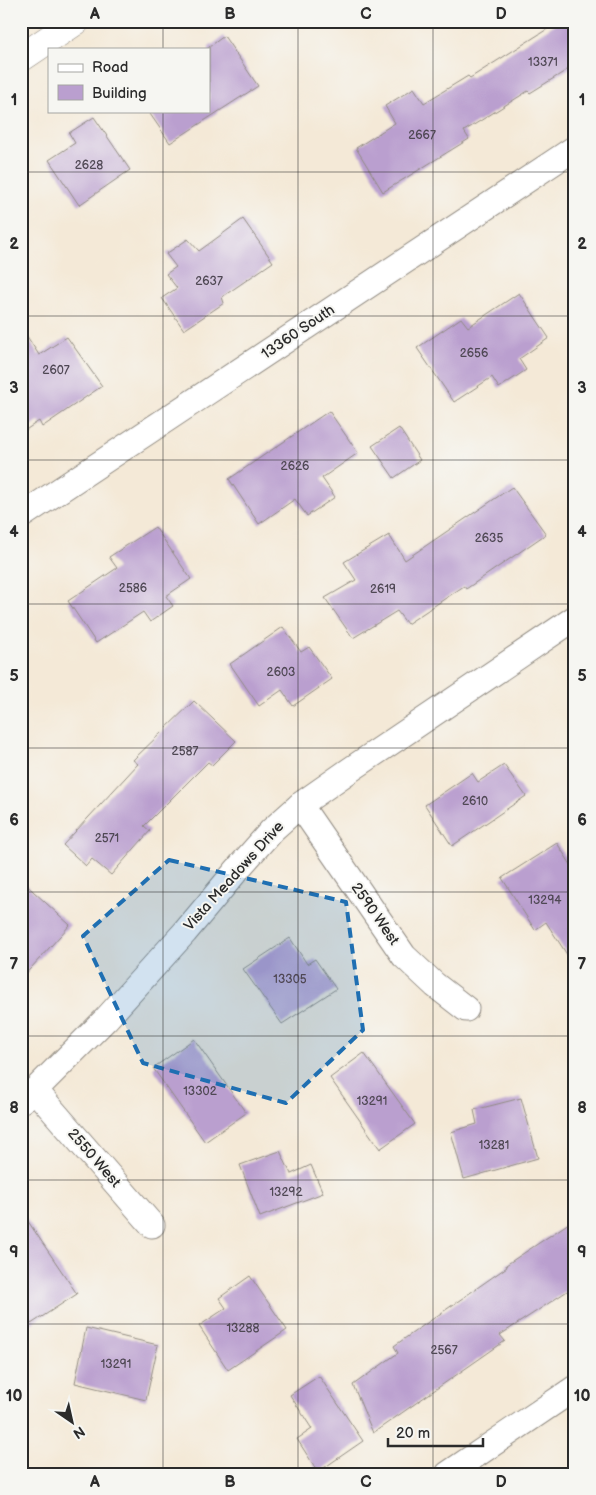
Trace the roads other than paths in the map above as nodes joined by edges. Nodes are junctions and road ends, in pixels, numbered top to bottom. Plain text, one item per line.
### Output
1 (76, 21) edge
2 (21, 58) edge
3 (575, 148) edge
4 (21, 516) edge
5 (575, 618) edge
6 (300, 805) junction
7 (466, 1009) dead end
8 (28, 1096) edge
9 (152, 1225) dead end
10 (575, 1388) edge
11 (448, 1474) edge

1 - 2 street
3 - 4 street, 13360 South
5 - 6 street, Vista Meadows Drive
6 - 7 street, 2590 West
6 - 8 street, Vista Meadows Drive
8 - 9 street, 2550 West
10 - 11 street

